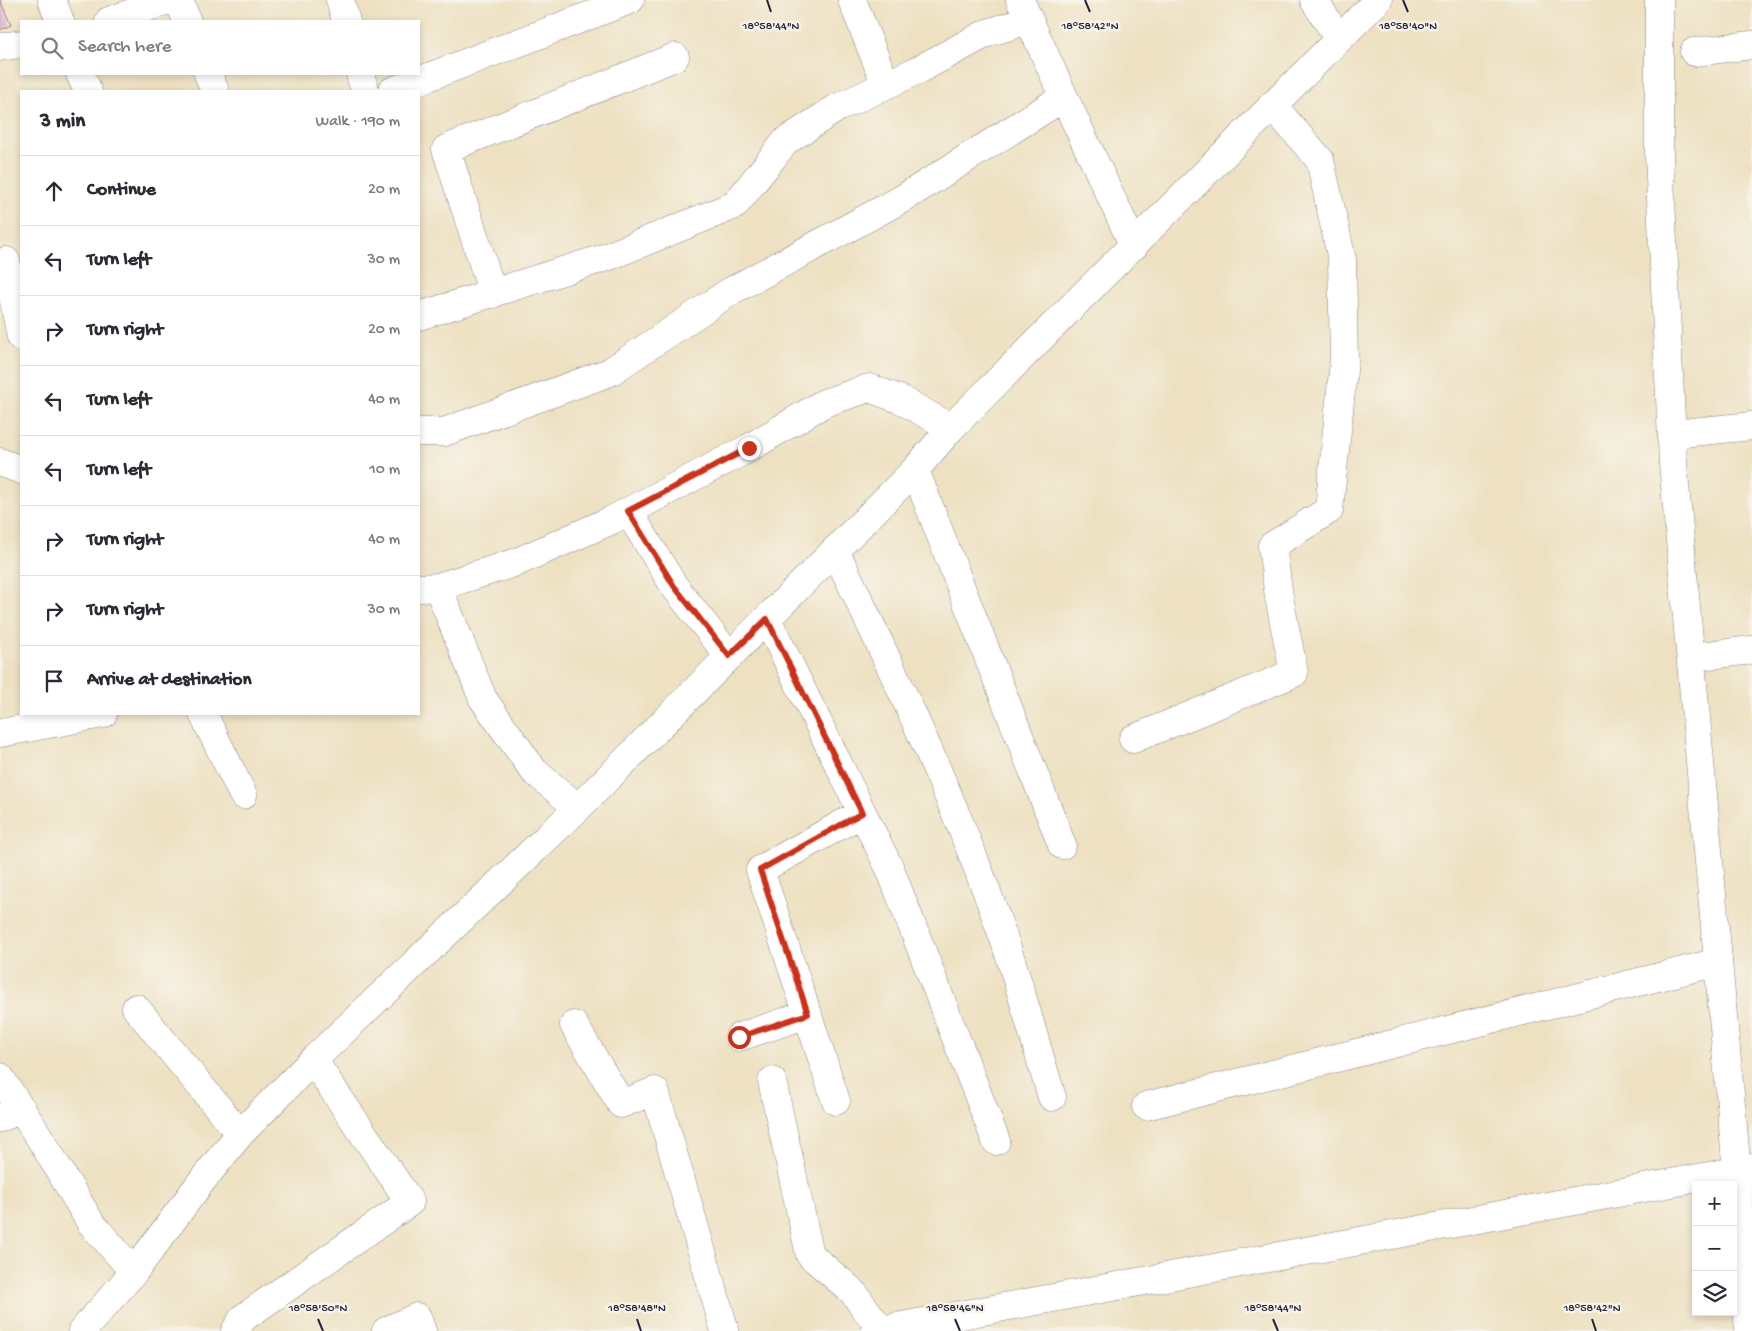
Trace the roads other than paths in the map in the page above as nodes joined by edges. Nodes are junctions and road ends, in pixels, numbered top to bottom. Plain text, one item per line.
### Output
1 (52, 0) edge
2 (168, 0) edge
3 (179, 0) edge
4 (340, 0) edge
5 (630, 0) edge
6 (852, 0) edge
7 (1314, 0) edge
8 (1378, 0) edge
9 (1659, 0) edge
10 (1024, 10) edge
11 (60, 20) edge
12 (112, 20) edge
13 (187, 20) edge
14 (346, 20) edge
15 (1339, 39) junction
16 (20, 44) edge
17 (1752, 45) edge
18 (0, 47) edge
19 (1694, 52) dead end
20 (675, 57) dead end
21 (80, 75) edge
22 (208, 75) edge
23 (360, 75) edge
24 (886, 85) junction
25 (88, 90) edge
26 (215, 90) edge
27 (365, 90) edge
28 (395, 90) edge
29 (1064, 97) junction
30 (1272, 105) junction
31 (1134, 246) junction
32 (6, 261) dead end
33 (492, 294) junction
34 (420, 316) edge
35 (20, 332) edge
36 (1752, 426) edge
37 (951, 428) junction
38 (420, 432) edge
39 (1672, 434) junction
40 (0, 462) edge
41 (20, 470) edge
42 (915, 470) junction
43 (628, 511) junction
44 (835, 550) junction
45 (428, 587) edge
46 (767, 619) junction
47 (1752, 650) edge
48 (729, 656) junction
49 (1691, 657) junction
50 (98, 715) edge
51 (203, 715) edge
52 (0, 733) edge
53 (1133, 739) dead end
54 (243, 796) dead end
55 (578, 808) junction
56 (862, 813) junction
57 (1062, 845) dead end
58 (1718, 962) junction
59 (136, 1008) dead end
60 (808, 1014) junction
61 (574, 1025) dead end
62 (739, 1037) dead end
63 (313, 1060) junction
64 (0, 1077) edge
65 (772, 1081) dead end
66 (1052, 1097) dead end
67 (836, 1101) dead end
68 (1146, 1106) dead end
69 (11, 1114) edge
70 (240, 1134) junction
71 (996, 1141) dead end
72 (1745, 1169) edge
73 (134, 1272) junction
74 (878, 1330) edge
75 (82, 1331) edge
76 (235, 1331) edge
77 (386, 1331) edge
78 (422, 1331) edge
79 (726, 1331) edge
80 (1748, 1331) edge

1 - 11 main road
2 - 12 main road
3 - 13 main road
4 - 14 main road
5 - 28 main road
6 - 24 main road
7 - 15 main road
8 - 15 main road
9 - 39 main road
10 - 24 main road
10 - 29 main road
15 - 30 main road
16 - 18 main road
17 - 19 main road
20 - 33 main road
21 - 25 main road
22 - 26 main road
23 - 27 main road
24 - 33 main road
29 - 31 main road
29 - 38 main road
30 - 31 main road
30 - 53 main road
31 - 37 main road
32 - 35 main road
33 - 34 main road
36 - 39 main road
37 - 42 main road
37 - 43 main road
39 - 49 main road
40 - 41 main road
42 - 44 main road
42 - 57 main road
43 - 45 main road
43 - 48 main road
44 - 46 main road
44 - 66 main road
45 - 55 main road
46 - 48 main road
46 - 56 main road
47 - 49 main road
48 - 55 main road
49 - 58 main road
50 - 52 main road
51 - 54 main road
55 - 63 main road
56 - 60 main road
56 - 71 main road
58 - 68 main road
58 - 72 main road
59 - 70 main road
60 - 62 main road
60 - 67 main road
61 - 79 main road
63 - 70 main road
63 - 76 main road
64 - 69 main road
65 - 74 main road
69 - 73 main road
70 - 73 main road
72 - 74 main road
72 - 80 main road
73 - 75 main road
77 - 78 main road

